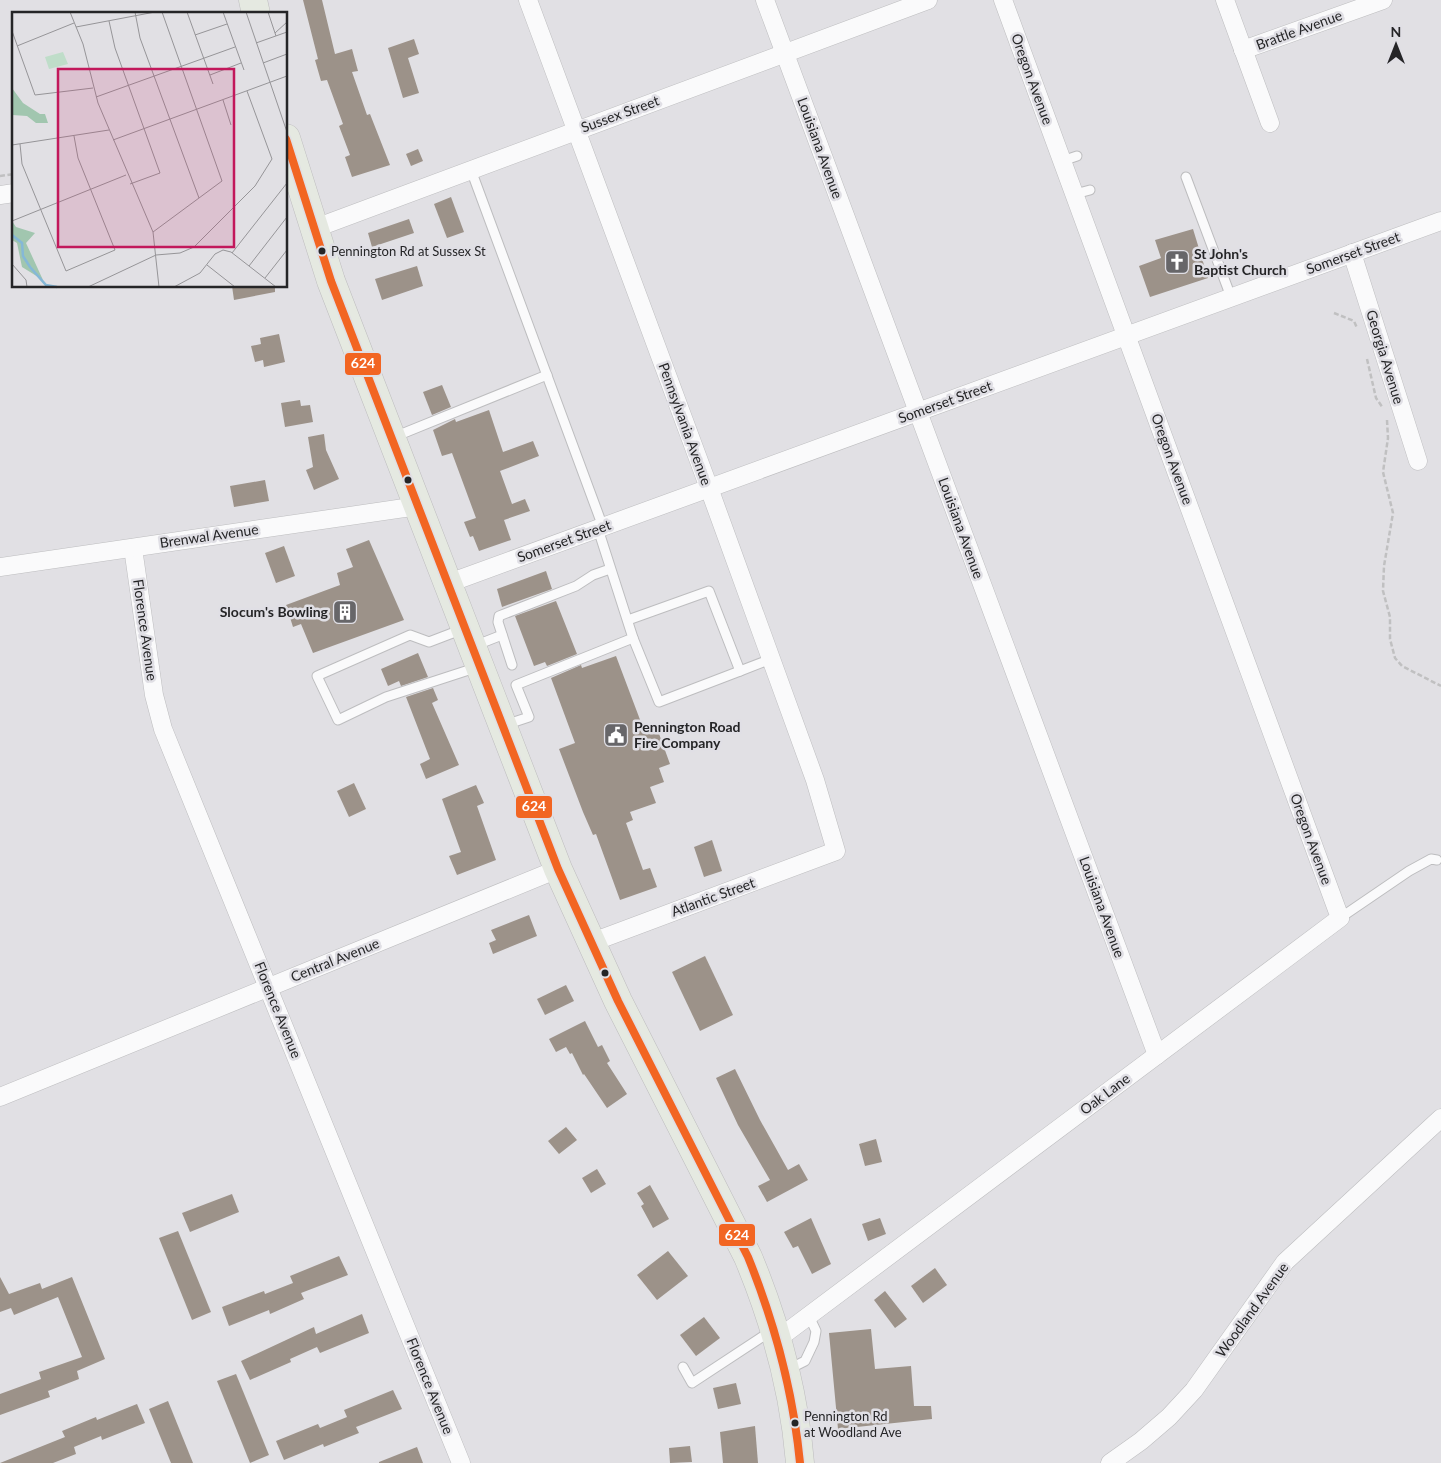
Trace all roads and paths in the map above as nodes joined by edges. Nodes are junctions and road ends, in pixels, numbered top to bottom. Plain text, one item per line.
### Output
1 (528, 0) edge
2 (765, 0) edge
3 (928, 0) edge
4 (1003, 0) edge
5 (1225, 0) edge
6 (1383, 0) edge
7 (1243, 50) junction
8 (785, 53) junction
9 (1270, 123) dead end
10 (576, 131) junction
11 (288, 150) edge
12 (471, 170) junction
13 (1186, 177) dead end
14 (1441, 221) edge
15 (313, 229) junction
16 (1352, 253) junction
17 (1231, 298) junction
18 (1334, 313) dead end
19 (1359, 332) dead end
20 (1127, 335) junction
21 (1367, 355) dead end
22 (546, 375) junction
23 (918, 412) junction
24 (392, 438) junction
25 (1418, 461) dead end
26 (709, 488) junction
27 (418, 506) junction
28 (600, 528) junction
29 (133, 548) junction
30 (0, 567) edge
31 (610, 569) junction
32 (448, 583) junction
33 (628, 620) junction
34 (502, 635) junction
35 (634, 638) junction
36 (472, 647) junction
37 (770, 659) junction
38 (512, 665) dead end
39 (740, 671) junction
40 (1441, 686) edge
41 (502, 726) junction
42 (836, 851) joint
43 (1437, 860) dead end
44 (558, 869) junction
45 (1340, 918) junction
46 (590, 943) junction
47 (269, 987) junction
48 (1157, 1055) junction
49 (0, 1097) edge
50 (1441, 1118) edge
51 (809, 1316) junction
52 (777, 1333) junction
53 (683, 1367) dead end
54 (787, 1371) junction
55 (461, 1463) edge
56 (800, 1463) edge
57 (1110, 1463) edge

1 - 10 street, Pennsylvania Avenue
2 - 8 street, Louisiana Avenue
3 - 8 street, Sussex Street
4 - 20 street, Oregon Avenue
5 - 7 street
6 - 7 street, Brattle Avenue
7 - 9 street
8 - 10 street, Sussex Street
8 - 23 street, Louisiana Avenue
10 - 12 street, Sussex Street
10 - 26 street, Pennsylvania Avenue
11 - 15 main road
12 - 15 street, Sussex Street
12 - 22 lane
13 - 17 lane
14 - 16 street, Somerset Street
15 - 24 main road
16 - 17 street, Somerset Street
16 - 25 street, Georgia Avenue
17 - 20 street, Somerset Street
18 - 19 path
20 - 23 street, Somerset Street
20 - 45 street, Oregon Avenue
21 - 40 path
22 - 24 lane
22 - 28 lane
23 - 26 street, Somerset Street
23 - 48 street, Louisiana Avenue
24 - 27 main road
26 - 28 street, Somerset Street
26 - 37 street, Pennsylvania Avenue
27 - 29 street, Brenwal Avenue
27 - 32 main road
28 - 31 lane
28 - 32 street, Somerset Street
29 - 30 street, Brenwal Avenue
29 - 47 street, Florence Avenue
31 - 33 lane
31 - 34 lane
32 - 36 main road
33 - 35 lane
33 - 39 lane
34 - 36 lane
34 - 38 lane
35 - 39 lane
35 - 41 lane
36 - 36 lane
36 - 41 main road
37 - 39 lane
37 - 42 street, Pennsylvania Avenue
41 - 44 main road
42 - 46 street, Atlantic Street
43 - 45 lane, Oak Lane
44 - 46 main road
44 - 47 street, Central Avenue
45 - 48 street, Oak Lane
46 - 52 main road
47 - 49 street, Central Avenue
47 - 55 street, Florence Avenue
48 - 51 street, Oak Lane
50 - 57 street, Woodland Avenue
51 - 52 street, Oak Lane
51 - 54 lane
52 - 53 lane
52 - 54 main road
54 - 56 main road

